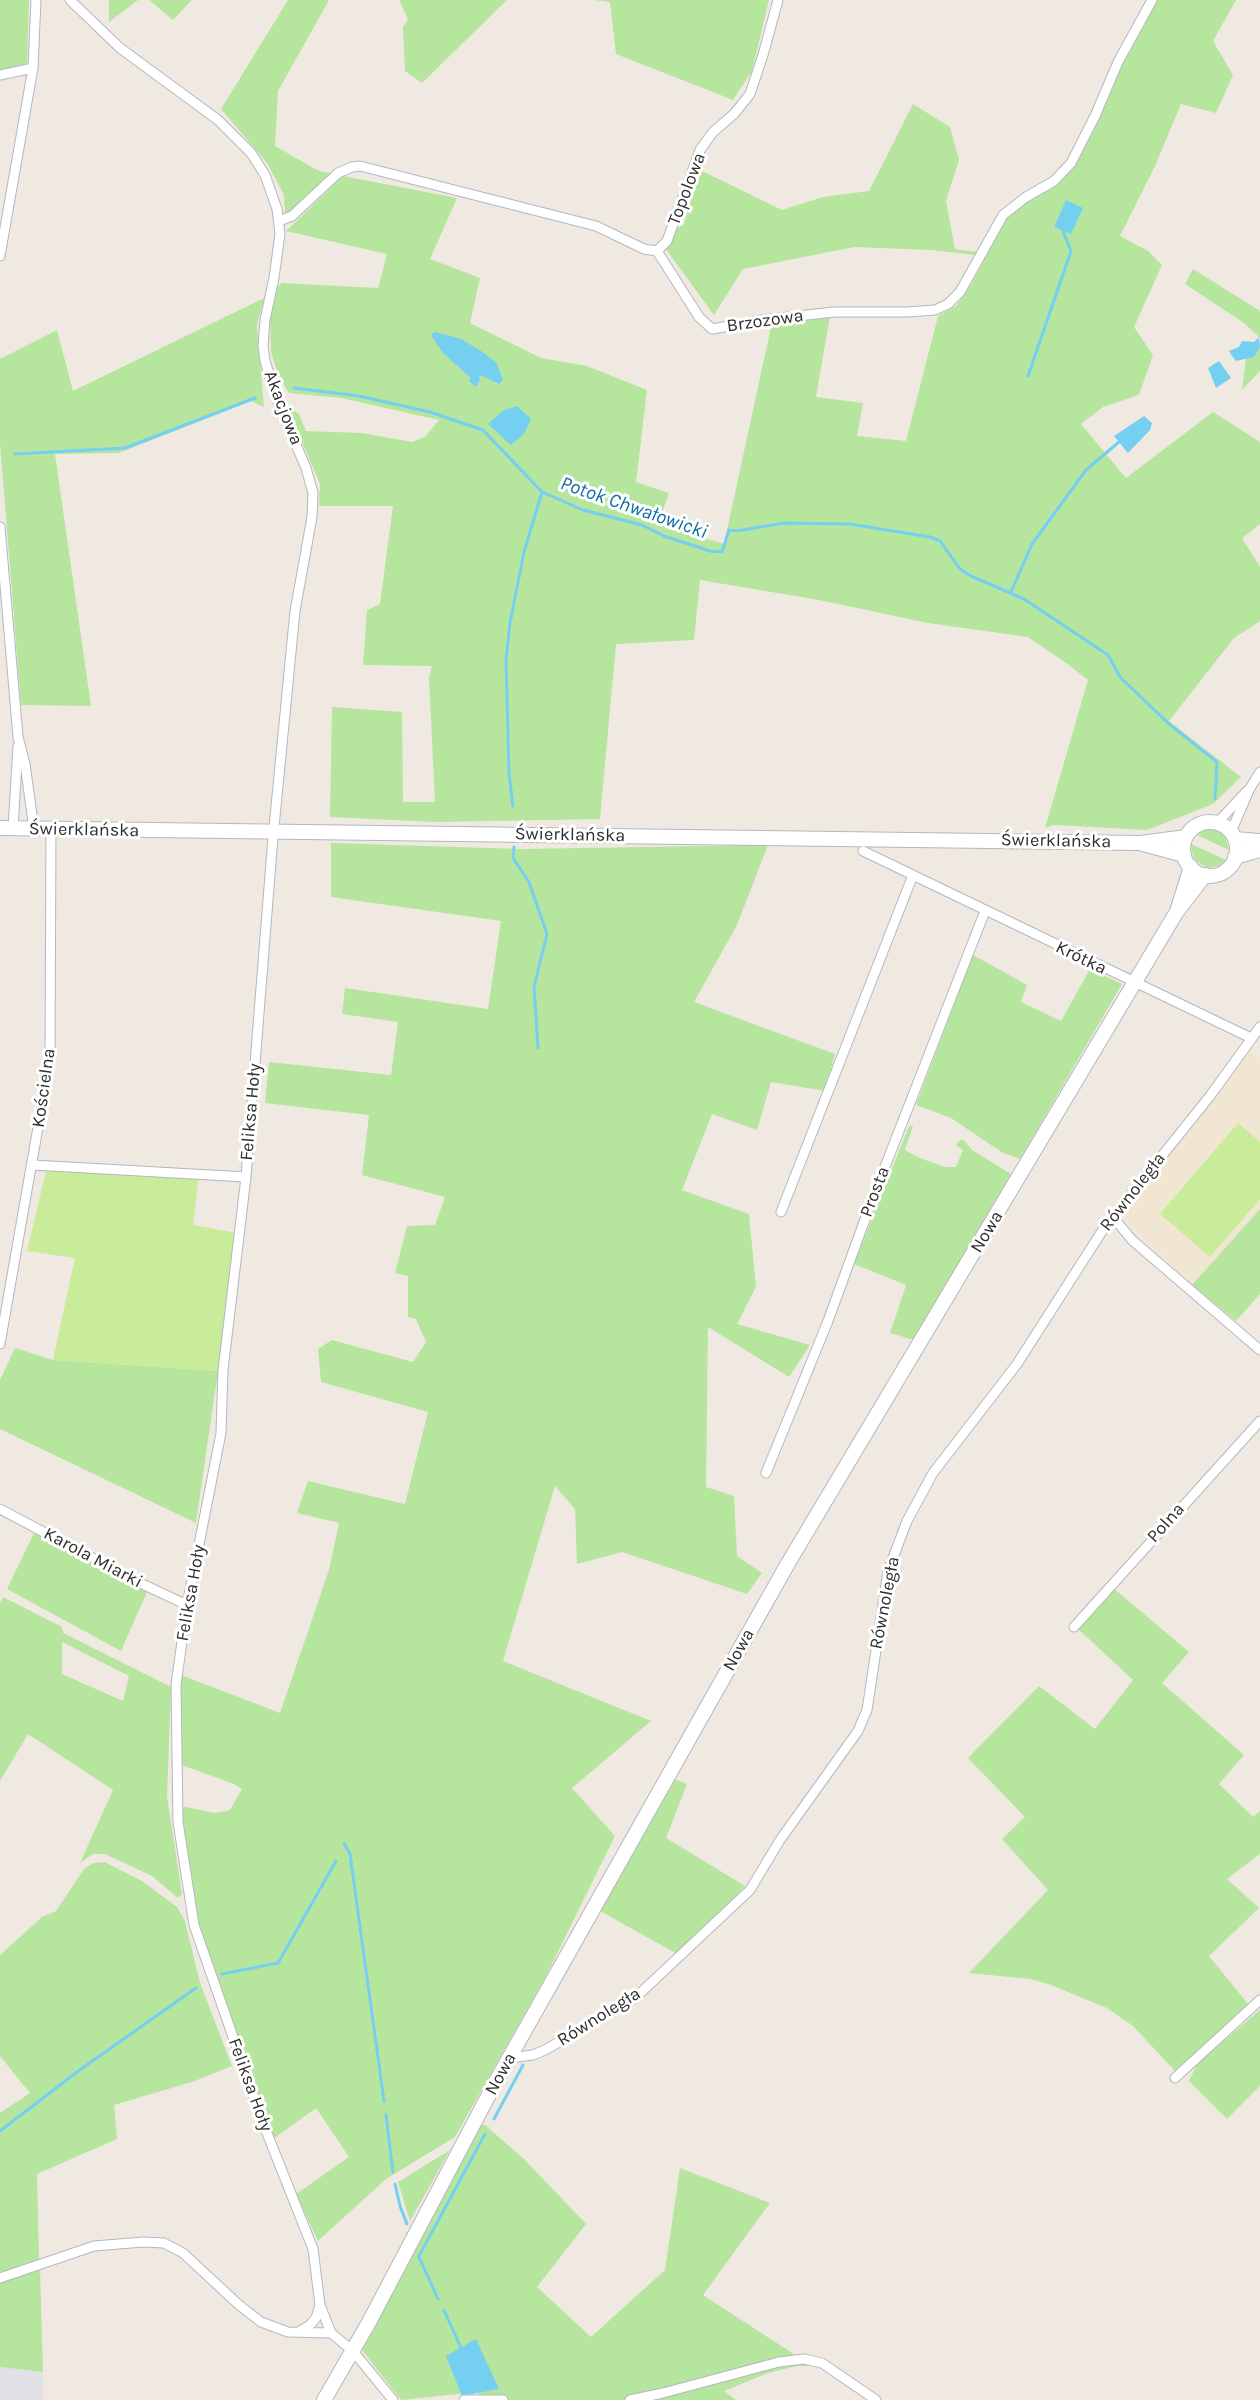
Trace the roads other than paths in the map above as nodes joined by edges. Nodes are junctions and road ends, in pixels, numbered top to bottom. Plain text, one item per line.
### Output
1 (36, 0) edge
2 (70, 0) edge
3 (778, 0) edge
4 (1152, 0) edge
5 (33, 68) junction
6 (0, 75) edge
7 (279, 220) junction
8 (657, 251) junction
9 (0, 256) edge
10 (0, 527) edge
11 (18, 737) junction
12 (1260, 772) edge
13 (1249, 790) junction
14 (1217, 823) junction
15 (7, 828) edge
16 (34, 829) junction
17 (51, 829) junction
18 (274, 832) junction
19 (1233, 835) junction
20 (1186, 837) junction
21 (1260, 841) edge
22 (1141, 843) junction
23 (1260, 850) edge
24 (863, 851) dead end
25 (1235, 857) junction
26 (1187, 861) junction
27 (913, 875) junction
28 (1205, 875) junction
29 (985, 911) junction
30 (1176, 913) junction
31 (1135, 984) junction
32 (1260, 1027) edge
33 (1251, 1038) junction
34 (33, 1165) junction
35 (246, 1177) junction
36 (782, 1212) dead end
37 (1113, 1216) junction
38 (0, 1344) edge
39 (1260, 1350) edge
40 (1260, 1421) edge
41 (766, 1473) dead end
42 (0, 1509) edge
43 (187, 1605) junction
44 (1074, 1627) dead end
45 (1260, 2000) edge
46 (509, 2058) junction
47 (1175, 2078) dead end
48 (0, 2278) edge
49 (320, 2305) junction
50 (298, 2332) junction
51 (331, 2333) junction
52 (352, 2351) junction
53 (324, 2400) edge
54 (393, 2400) edge
55 (464, 2400) edge
56 (503, 2400) edge
57 (630, 2400) edge
58 (876, 2400) edge

1 - 5 street
2 - 7 street, Akacjowa
3 - 8 street, Topolowa
4 - 8 street, Brzozowa
5 - 6 street
5 - 9 street
7 - 8 street
7 - 18 street, Akacjowa
10 - 11 street
11 - 15 street
11 - 16 street
12 - 13 street
13 - 14 street
13 - 19 street
14 - 19 street
14 - 20 street
15 - 16 street, Świerklańska
16 - 17 street, Świerklańska
17 - 18 street, Świerklańska
17 - 34 street, Kościelna
18 - 22 street, Świerklańska
18 - 35 street, Feliksa Hoły
19 - 21 street
19 - 25 street
20 - 22 street, Świerklańska
20 - 26 street
22 - 26 street, Świerklańska
23 - 25 street
24 - 27 street, Krótka
25 - 28 street
26 - 28 street
26 - 30 street, Nowa
27 - 29 street, Krótka
27 - 36 street
28 - 30 street, Nowa
29 - 31 street, Krótka
29 - 41 street, Prosta
30 - 31 street, Nowa
31 - 33 street, Krótka
31 - 46 street, Nowa
32 - 33 street, Równoległa
33 - 37 street, Równoległa
34 - 35 street
34 - 38 street, Kościelna
35 - 43 street, Feliksa Hoły
37 - 39 street
37 - 46 street, Równoległa
40 - 44 street, Polna
42 - 43 street, Karola Miarki
43 - 49 street, Feliksa Hoły
45 - 47 street
46 - 52 street, Nowa
48 - 50 street
49 - 50 street
49 - 51 street, Feliksa Hoły
50 - 51 street
51 - 52 street
52 - 53 street, Nowa
52 - 54 street
55 - 56 street
57 - 58 street

